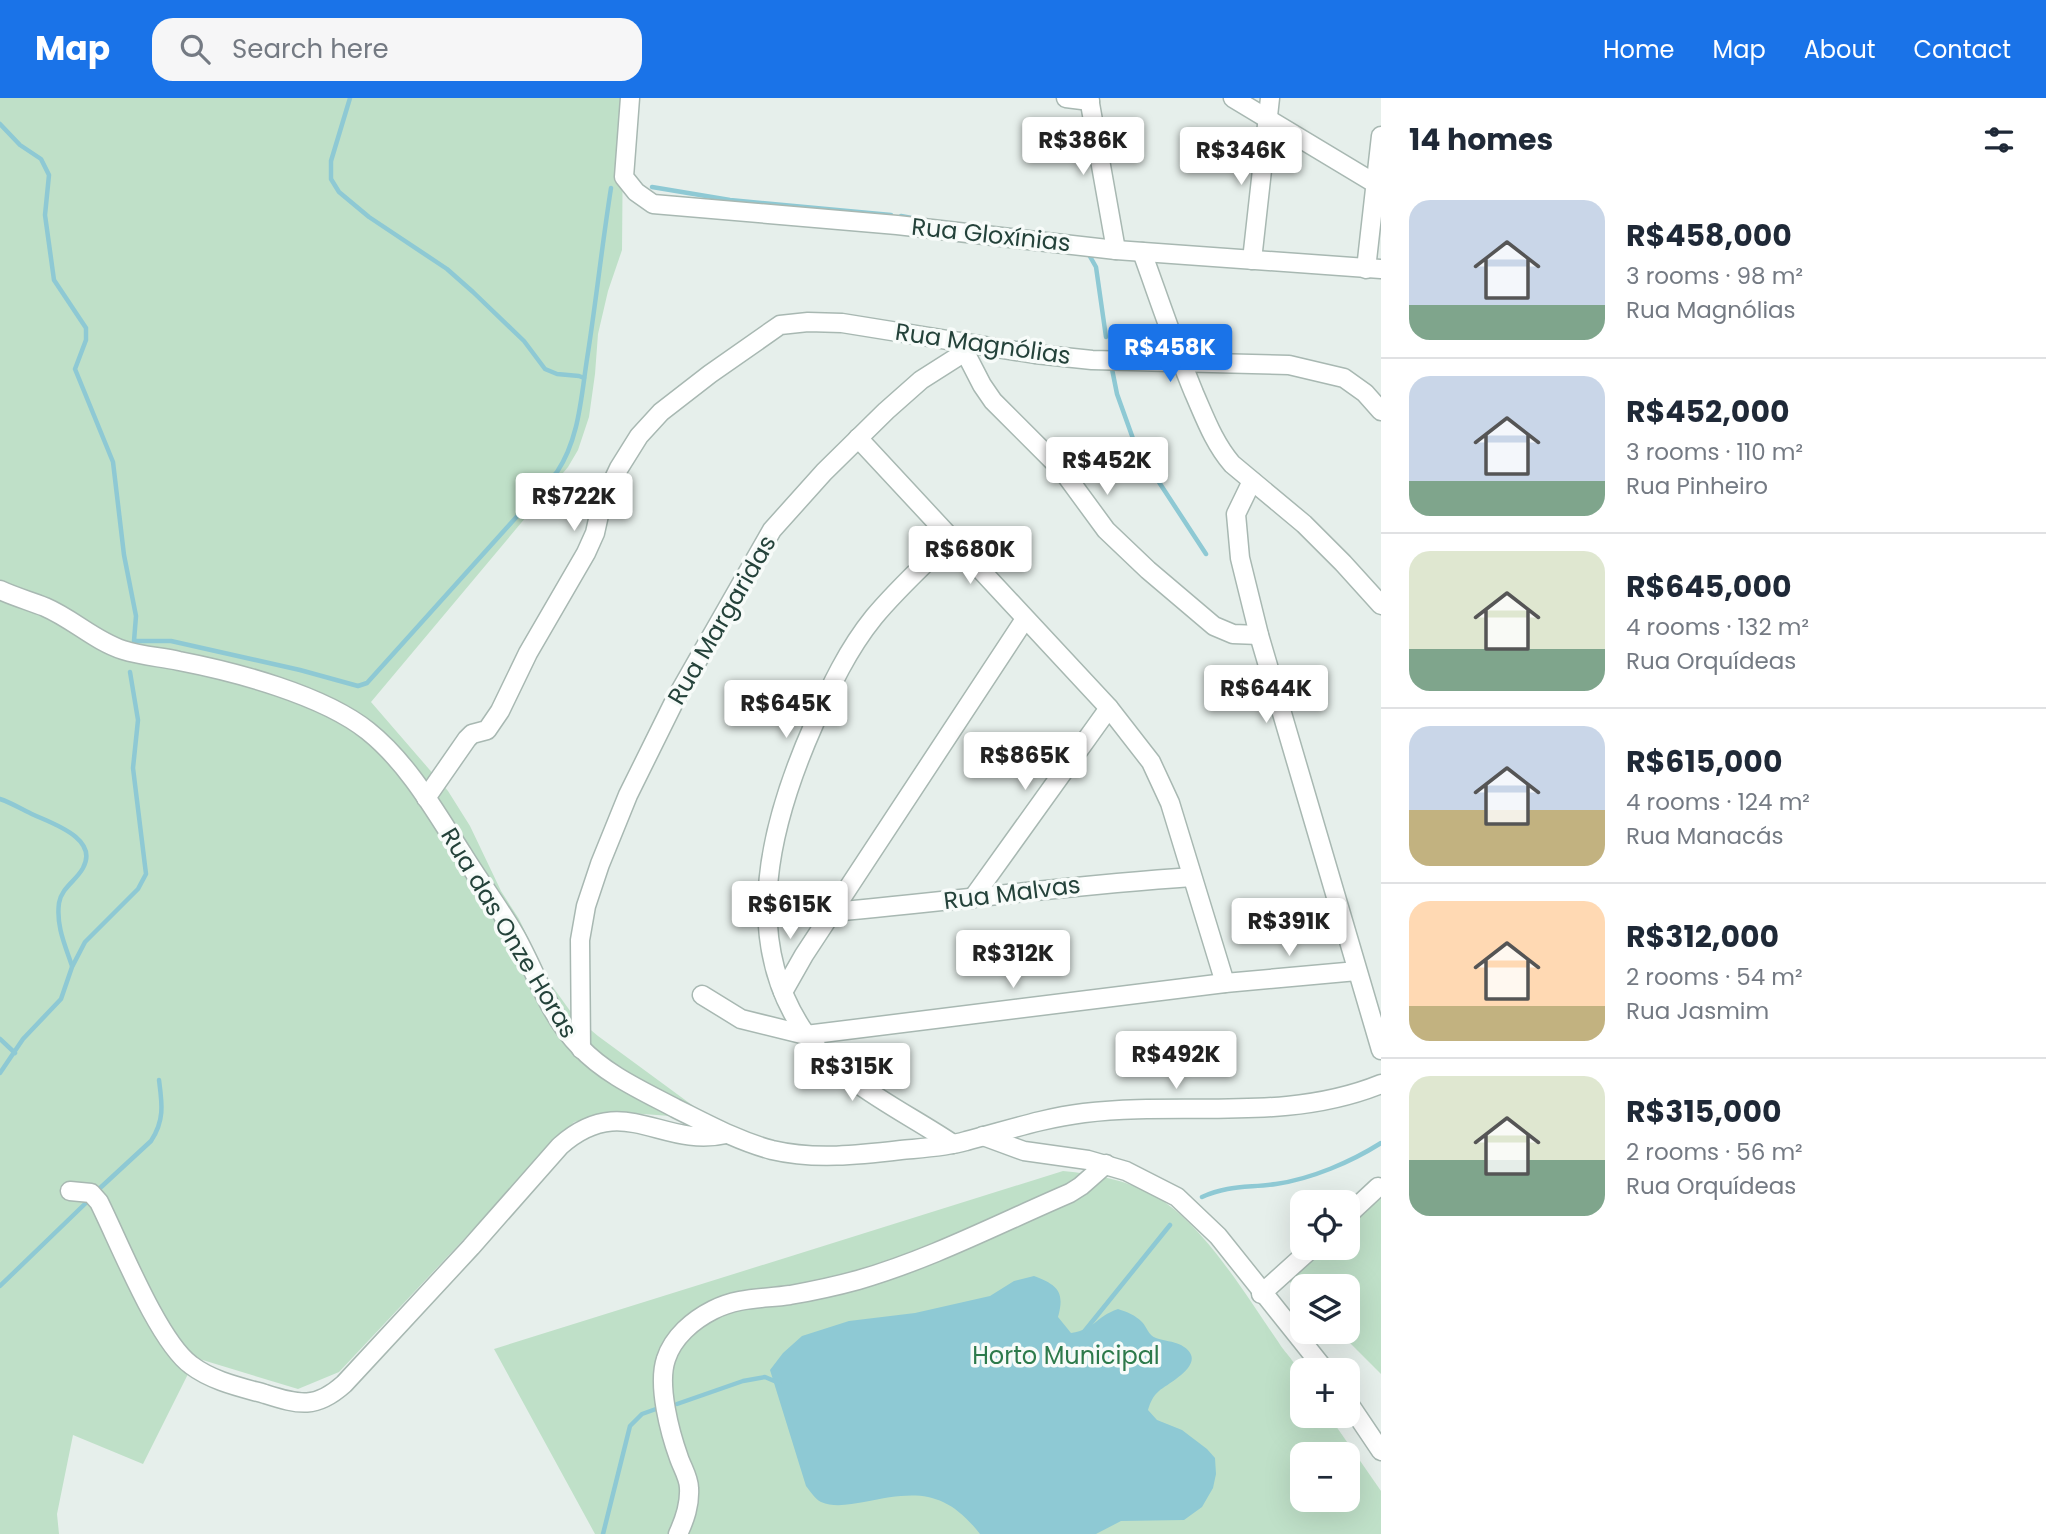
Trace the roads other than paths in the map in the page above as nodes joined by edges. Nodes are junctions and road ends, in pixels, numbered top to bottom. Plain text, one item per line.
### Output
1 (629, 98) edge
2 (1066, 98) edge
3 (1233, 98) edge
4 (1270, 98) edge
5 (1090, 99) edge
6 (1268, 119) junction
7 (1381, 136) edge
8 (1378, 185) edge
9 (1116, 250) junction
10 (1142, 252) junction
11 (1251, 260) junction
12 (1374, 269) edge
13 (963, 347) junction
14 (1182, 363) junction
15 (1381, 411) edge
16 (859, 438) junction
17 (1252, 481) junction
18 (952, 537) junction
19 (0, 590) edge
20 (1381, 605) edge
21 (1025, 619) junction
22 (1259, 635) junction
23 (1109, 708) junction
24 (426, 799) junction
25 (1192, 877) junction
26 (972, 900) junction
27 (833, 912) junction
28 (1357, 971) junction
29 (1225, 983) junction
30 (783, 992) junction
31 (702, 995) dead end
32 (806, 1035) junction
33 (581, 1049) junction
34 (1381, 1050) edge
35 (1381, 1084) edge
36 (726, 1134) junction
37 (983, 1136) junction
38 (953, 1144) junction
39 (1106, 1164) junction
40 (1377, 1187) dead end
41 (70, 1191) dead end
42 (1360, 1203) edge
43 (1299, 1260) edge
44 (1261, 1294) junction
45 (1315, 1358) edge
46 (1360, 1420) edge
47 (1381, 1451) edge
48 (678, 1534) edge

1 - 9 street, Rua Gloxínias
2 - 5 street
3 - 6 street
4 - 6 street
5 - 9 street
6 - 8 street
6 - 11 street
7 - 8 street
8 - 12 street
9 - 10 street, Rua Gloxínias
10 - 11 street, Rua Gloxínias
10 - 14 street
11 - 12 street, Rua Gloxínias
13 - 14 street, Rua Magnólias
13 - 16 street, Rua Margaridas
13 - 22 street
13 - 24 street, Rua Magnólias
14 - 15 street, Rua Magnólias
14 - 17 street
16 - 18 street
16 - 33 street, Rua Margaridas
17 - 20 street
17 - 22 street
18 - 21 street
18 - 30 street
19 - 24 street, Rua das Onze Horas
21 - 23 street
21 - 27 street
22 - 28 street
23 - 25 street
23 - 26 street
24 - 33 street, Rua das Onze Horas
25 - 26 street, Rua Malvas
25 - 29 street
26 - 27 street, Rua Malvas
27 - 30 street
28 - 29 street
28 - 34 street
29 - 32 street
30 - 32 street
31 - 32 street
32 - 38 street
33 - 36 street, Rua das Onze Horas
35 - 37 street, Rua das Onze Horas
36 - 38 street, Rua das Onze Horas
36 - 41 street
37 - 38 street, Rua das Onze Horas
37 - 39 street
39 - 44 street
39 - 48 street
40 - 42 street
43 - 44 street
44 - 45 street
46 - 47 street

